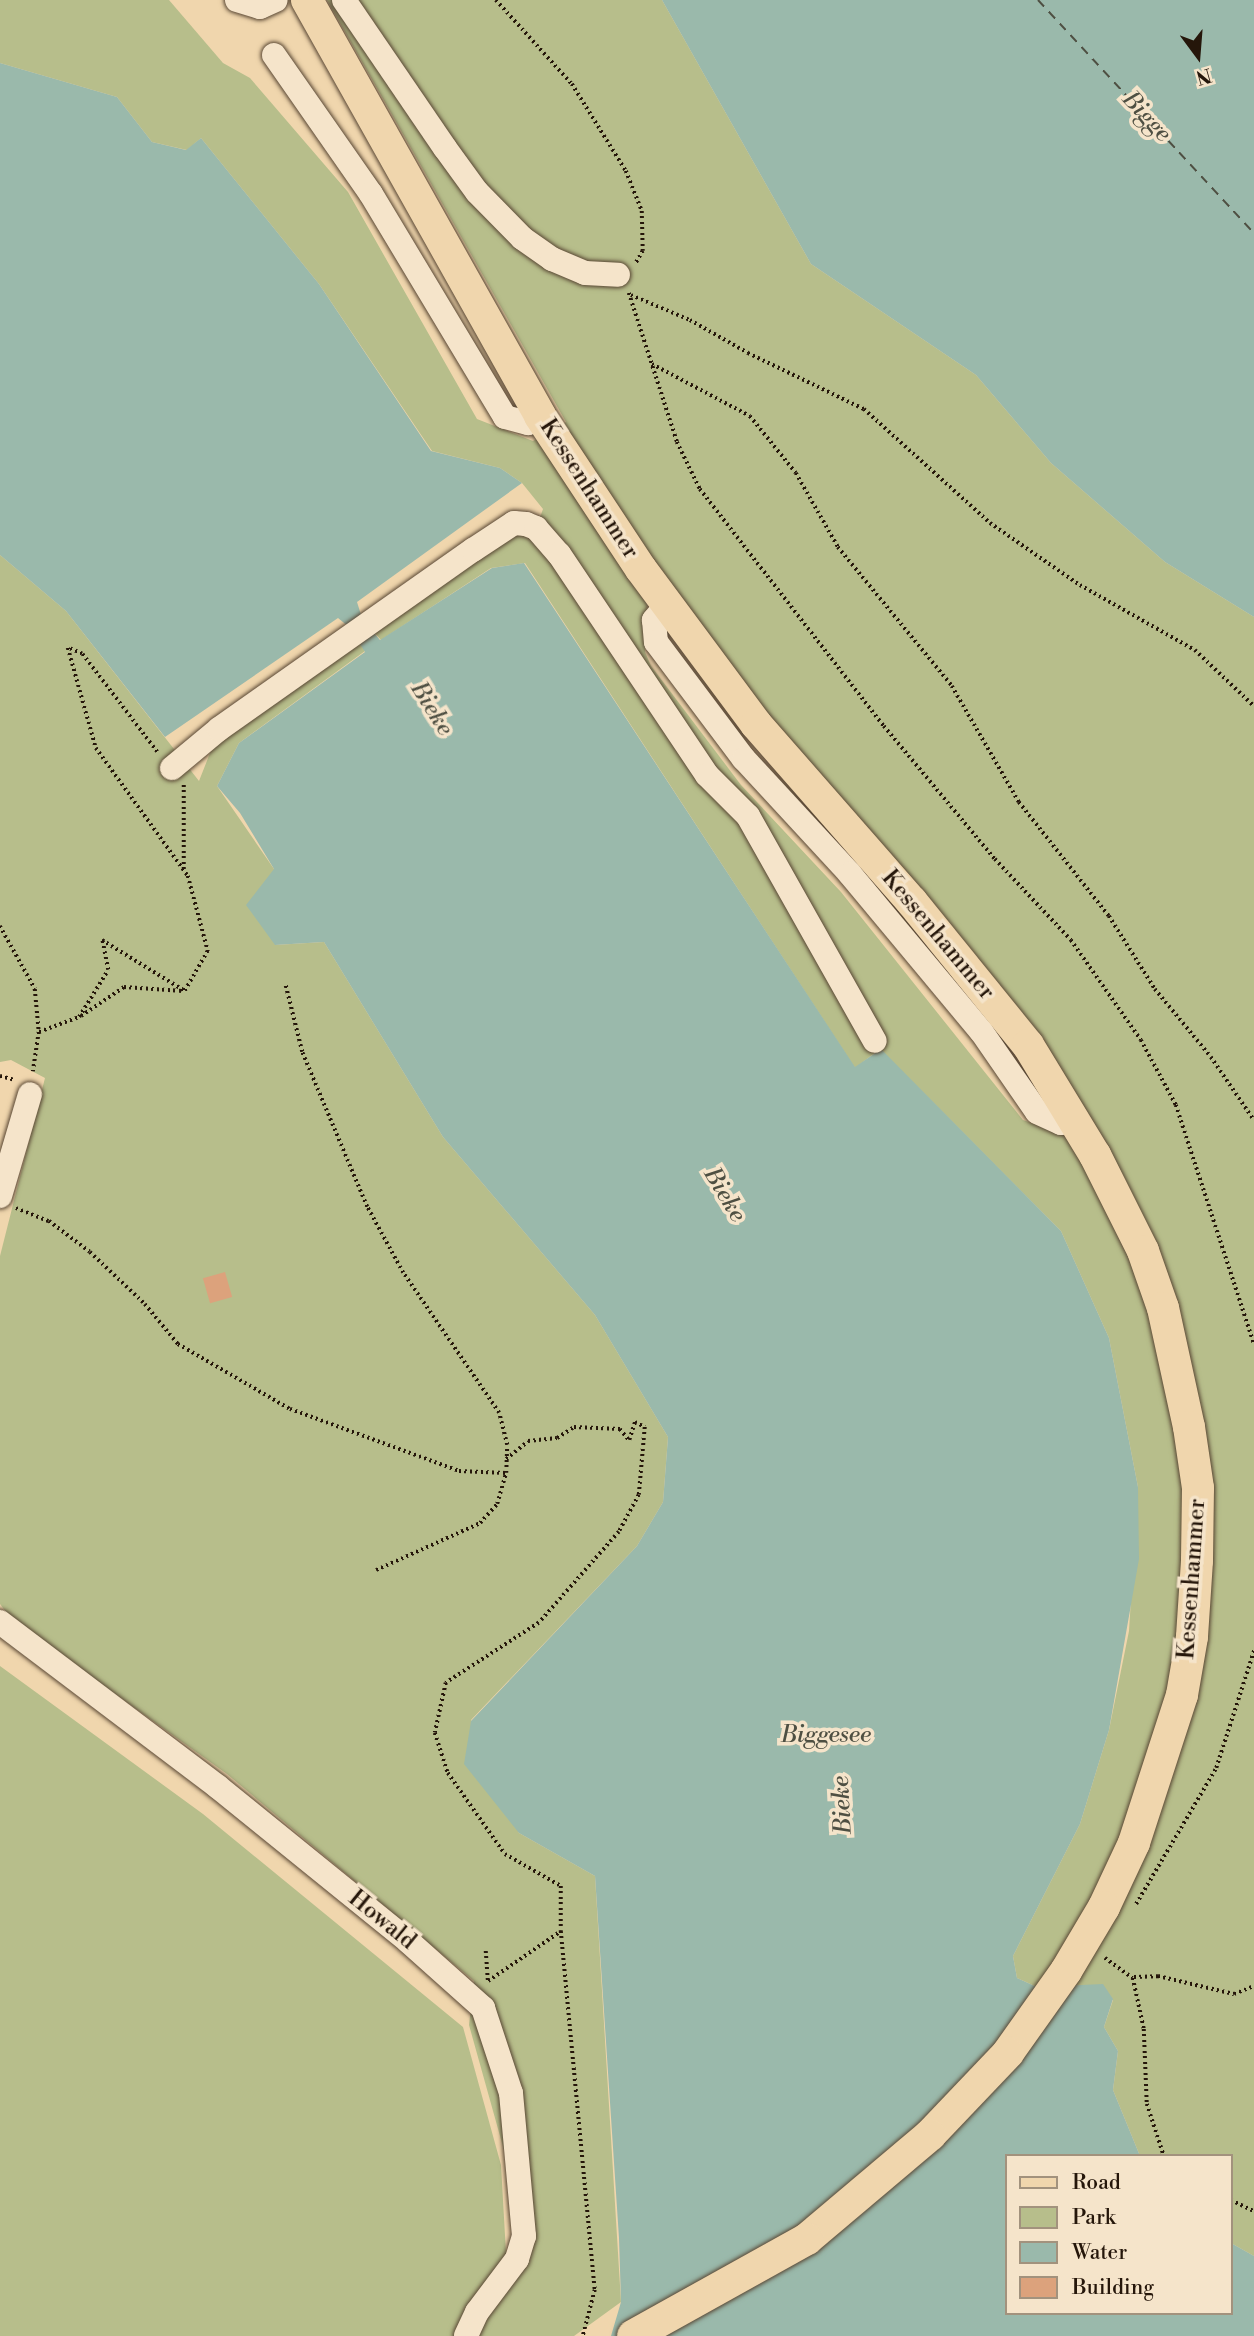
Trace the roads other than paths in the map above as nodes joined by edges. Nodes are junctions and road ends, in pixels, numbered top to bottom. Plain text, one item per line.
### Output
1 (236, 0) edge
2 (276, 0) edge
3 (307, 0) edge
4 (344, 0) edge
5 (274, 55) dead end
6 (404, 173) junction
7 (371, 194) junction
8 (624, 285) road end
9 (540, 416) junction
10 (667, 604) junction
11 (172, 768) road end
12 (773, 791) junction
13 (748, 816) junction
14 (875, 1041) dead end
15 (30, 1094) road end
16 (1074, 1120) junction
17 (6, 1201) edge
18 (0, 1622) edge
19 (466, 2336) edge
20 (632, 2336) edge

1 - 2 street
3 - 6 main road, Kessenhammer
4 - 8 street
5 - 7 street
6 - 7 street
6 - 9 main road, Kessenhammer
7 - 9 street
9 - 10 main road, Kessenhammer
10 - 12 street
10 - 16 main road, Kessenhammer
11 - 13 street
12 - 13 street
12 - 16 street
13 - 14 street
15 - 17 street
16 - 20 main road, Kessenhammer
18 - 19 street, Howald

